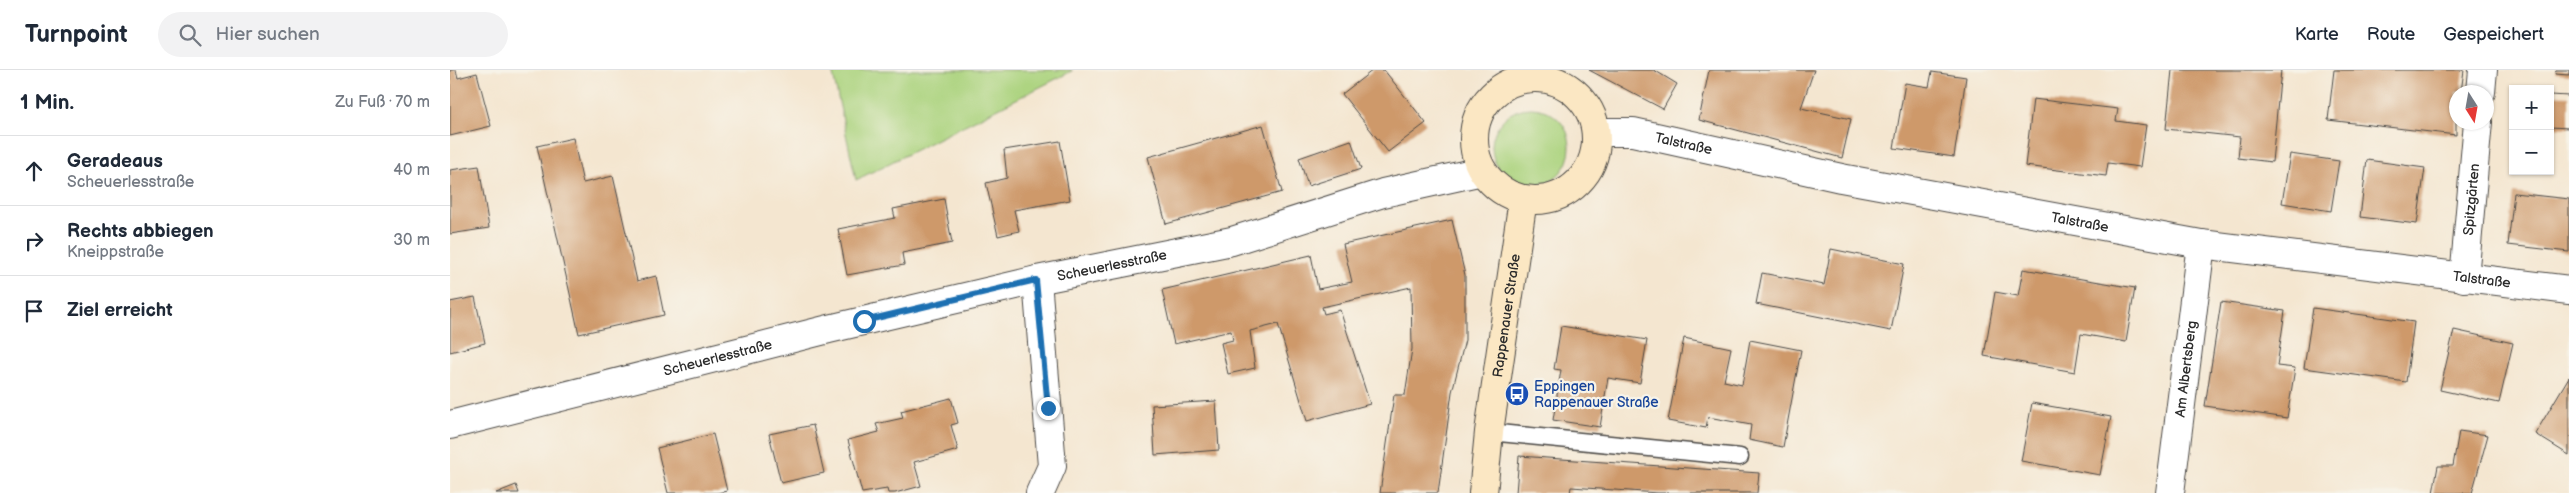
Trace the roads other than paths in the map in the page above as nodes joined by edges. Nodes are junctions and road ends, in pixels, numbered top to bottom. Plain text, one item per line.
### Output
1 (2483, 70) edge
2 (1525, 74) edge
3 (2482, 85) edge
4 (2477, 130) edge
5 (1597, 132) junction
6 (1482, 171) junction
7 (1523, 199) junction
8 (2201, 244) junction
9 (2464, 278) junction
10 (1036, 280) junction
11 (2569, 290) edge
12 (450, 425) edge
13 (1489, 432) junction
14 (1740, 457) dead end
15 (1040, 493) edge
16 (1483, 493) edge
17 (2170, 493) edge

1 - 3 street
2 - 5 street
2 - 6 street
4 - 9 street, Spitzgärten
5 - 7 street
5 - 8 street, Talstraße
6 - 7 street
6 - 10 street, Scheuerlesstraße
7 - 13 street, Rappenauer Straße
8 - 9 street, Talstraße
8 - 17 street, Am Albertsberg
9 - 11 street, Talstraße
10 - 12 street, Scheuerlesstraße
10 - 15 street
13 - 14 lane
13 - 16 street, Rappenauer Straße

